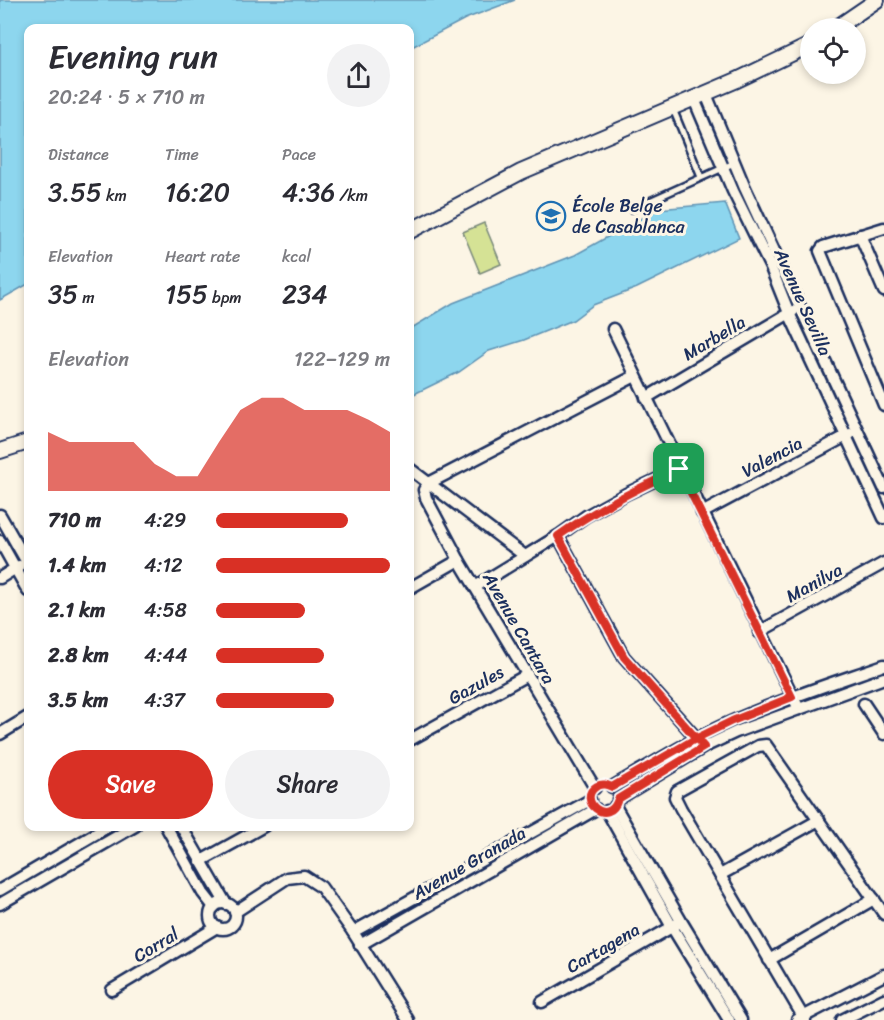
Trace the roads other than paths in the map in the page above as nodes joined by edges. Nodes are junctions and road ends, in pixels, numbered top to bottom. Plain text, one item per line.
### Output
1 (877, 0) edge
2 (851, 18) edge
3 (800, 50) edge
4 (700, 96) junction
5 (673, 108) junction
6 (734, 162) junction
7 (719, 169) junction
8 (701, 177) junction
9 (632, 209) dead end
10 (884, 228) edge
11 (414, 229) edge
12 (860, 235) junction
13 (884, 291) edge
14 (800, 308) junction
15 (789, 313) junction
16 (613, 329) dead end
17 (635, 376) junction
18 (646, 398) junction
19 (884, 405) edge
20 (858, 430) junction
21 (846, 436) junction
22 (24, 443) edge
23 (0, 451) edge
24 (679, 469) junction
25 (414, 472) edge
26 (429, 483) junction
27 (884, 488) edge
28 (702, 513) junction
29 (0, 515) edge
30 (884, 518) edge
31 (558, 536) junction
32 (0, 541) edge
33 (24, 555) edge
34 (525, 556) junction
35 (459, 560) junction
36 (884, 563) edge
37 (24, 564) edge
38 (15, 568) junction
39 (0, 578) edge
40 (24, 584) edge
41 (414, 586) edge
42 (475, 587) junction
43 (759, 632) junction
44 (884, 665) edge
45 (527, 675) junction
46 (884, 678) edge
47 (792, 697) junction
48 (864, 704) dead end
49 (799, 710) junction
50 (24, 719) edge
51 (0, 734) edge
52 (884, 734) edge
53 (414, 738) edge
54 (700, 742) junction
55 (612, 787) junction
56 (595, 788) junction
57 (605, 805) junction
58 (819, 820) junction
59 (100, 831) edge
60 (126, 831) edge
61 (169, 831) edge
62 (184, 831) edge
63 (255, 831) edge
64 (201, 861) junction
65 (720, 875) junction
66 (0, 890) edge
67 (874, 899) junction
68 (0, 904) edge
69 (226, 904) junction
70 (214, 907) junction
71 (235, 912) junction
72 (884, 914) edge
73 (676, 924) junction
74 (216, 927) junction
75 (353, 932) junction
76 (360, 945) junction
77 (770, 960) junction
78 (884, 975) edge
79 (112, 990) dead end
80 (842, 997) junction
81 (884, 999) edge
82 (542, 1002) dead end
83 (801, 1019) edge
84 (845, 1019) edge
85 (408, 1020) edge
86 (729, 1020) edge
87 (741, 1020) edge

1 - 2 street
3 - 4 street
4 - 5 street
4 - 6 street, Avenue Sevilla
4 - 7 street, Avenue Sevilla
5 - 8 lane
5 - 11 street
6 - 7 lane
6 - 14 street, Avenue Sevilla
7 - 8 lane
7 - 15 street, Avenue Sevilla
8 - 9 lane
10 - 12 street
12 - 13 street
12 - 19 street
14 - 15 street, Marbella
14 - 20 street, Avenue Sevilla
15 - 18 street, Marbella
15 - 21 street, Avenue Sevilla
16 - 17 street
17 - 18 street
17 - 26 street
18 - 24 street
20 - 21 street, Valencia
20 - 27 street, Avenue Sevilla
21 - 28 street, Valencia
21 - 30 street, Avenue Sevilla
22 - 23 street
24 - 28 street
24 - 31 street
25 - 26 street
26 - 34 street
26 - 35 street, Avenue Cantara
28 - 43 street
29 - 33 street
31 - 34 street
31 - 54 street
32 - 38 street
34 - 42 street
35 - 41 street
35 - 42 street, Avenue Cantara
36 - 43 street, Manilva
37 - 38 street
38 - 39 street
38 - 40 street
42 - 45 street, Avenue Cantara
43 - 47 street
44 - 47 street, Avenue Granada
45 - 53 street, Gazules
45 - 56 street, Avenue Cantara
46 - 49 street, Avenue Granada
47 - 49 street
47 - 54 street, Avenue Granada
48 - 52 street
49 - 54 street, Avenue Granada
50 - 51 street
54 - 55 street, Avenue Granada
54 - 57 street, Avenue Granada
55 - 56 street
55 - 57 street
56 - 57 street
57 - 73 street
57 - 75 street, Avenue Granada
57 - 76 street, Avenue Granada
58 - 65 street
58 - 65 street
58 - 67 street
59 - 66 street
60 - 68 street
61 - 70 street
62 - 64 street
63 - 64 street
64 - 69 street
65 - 77 street
67 - 72 street
67 - 77 street
69 - 70 street
69 - 71 street
70 - 74 street
71 - 74 street
71 - 75 street
73 - 82 street, Cartagena
73 - 86 street
73 - 87 street
74 - 79 street, Corral
75 - 76 street
76 - 85 street
77 - 83 street
78 - 80 street
80 - 83 street
80 - 84 street
81 - 84 street

